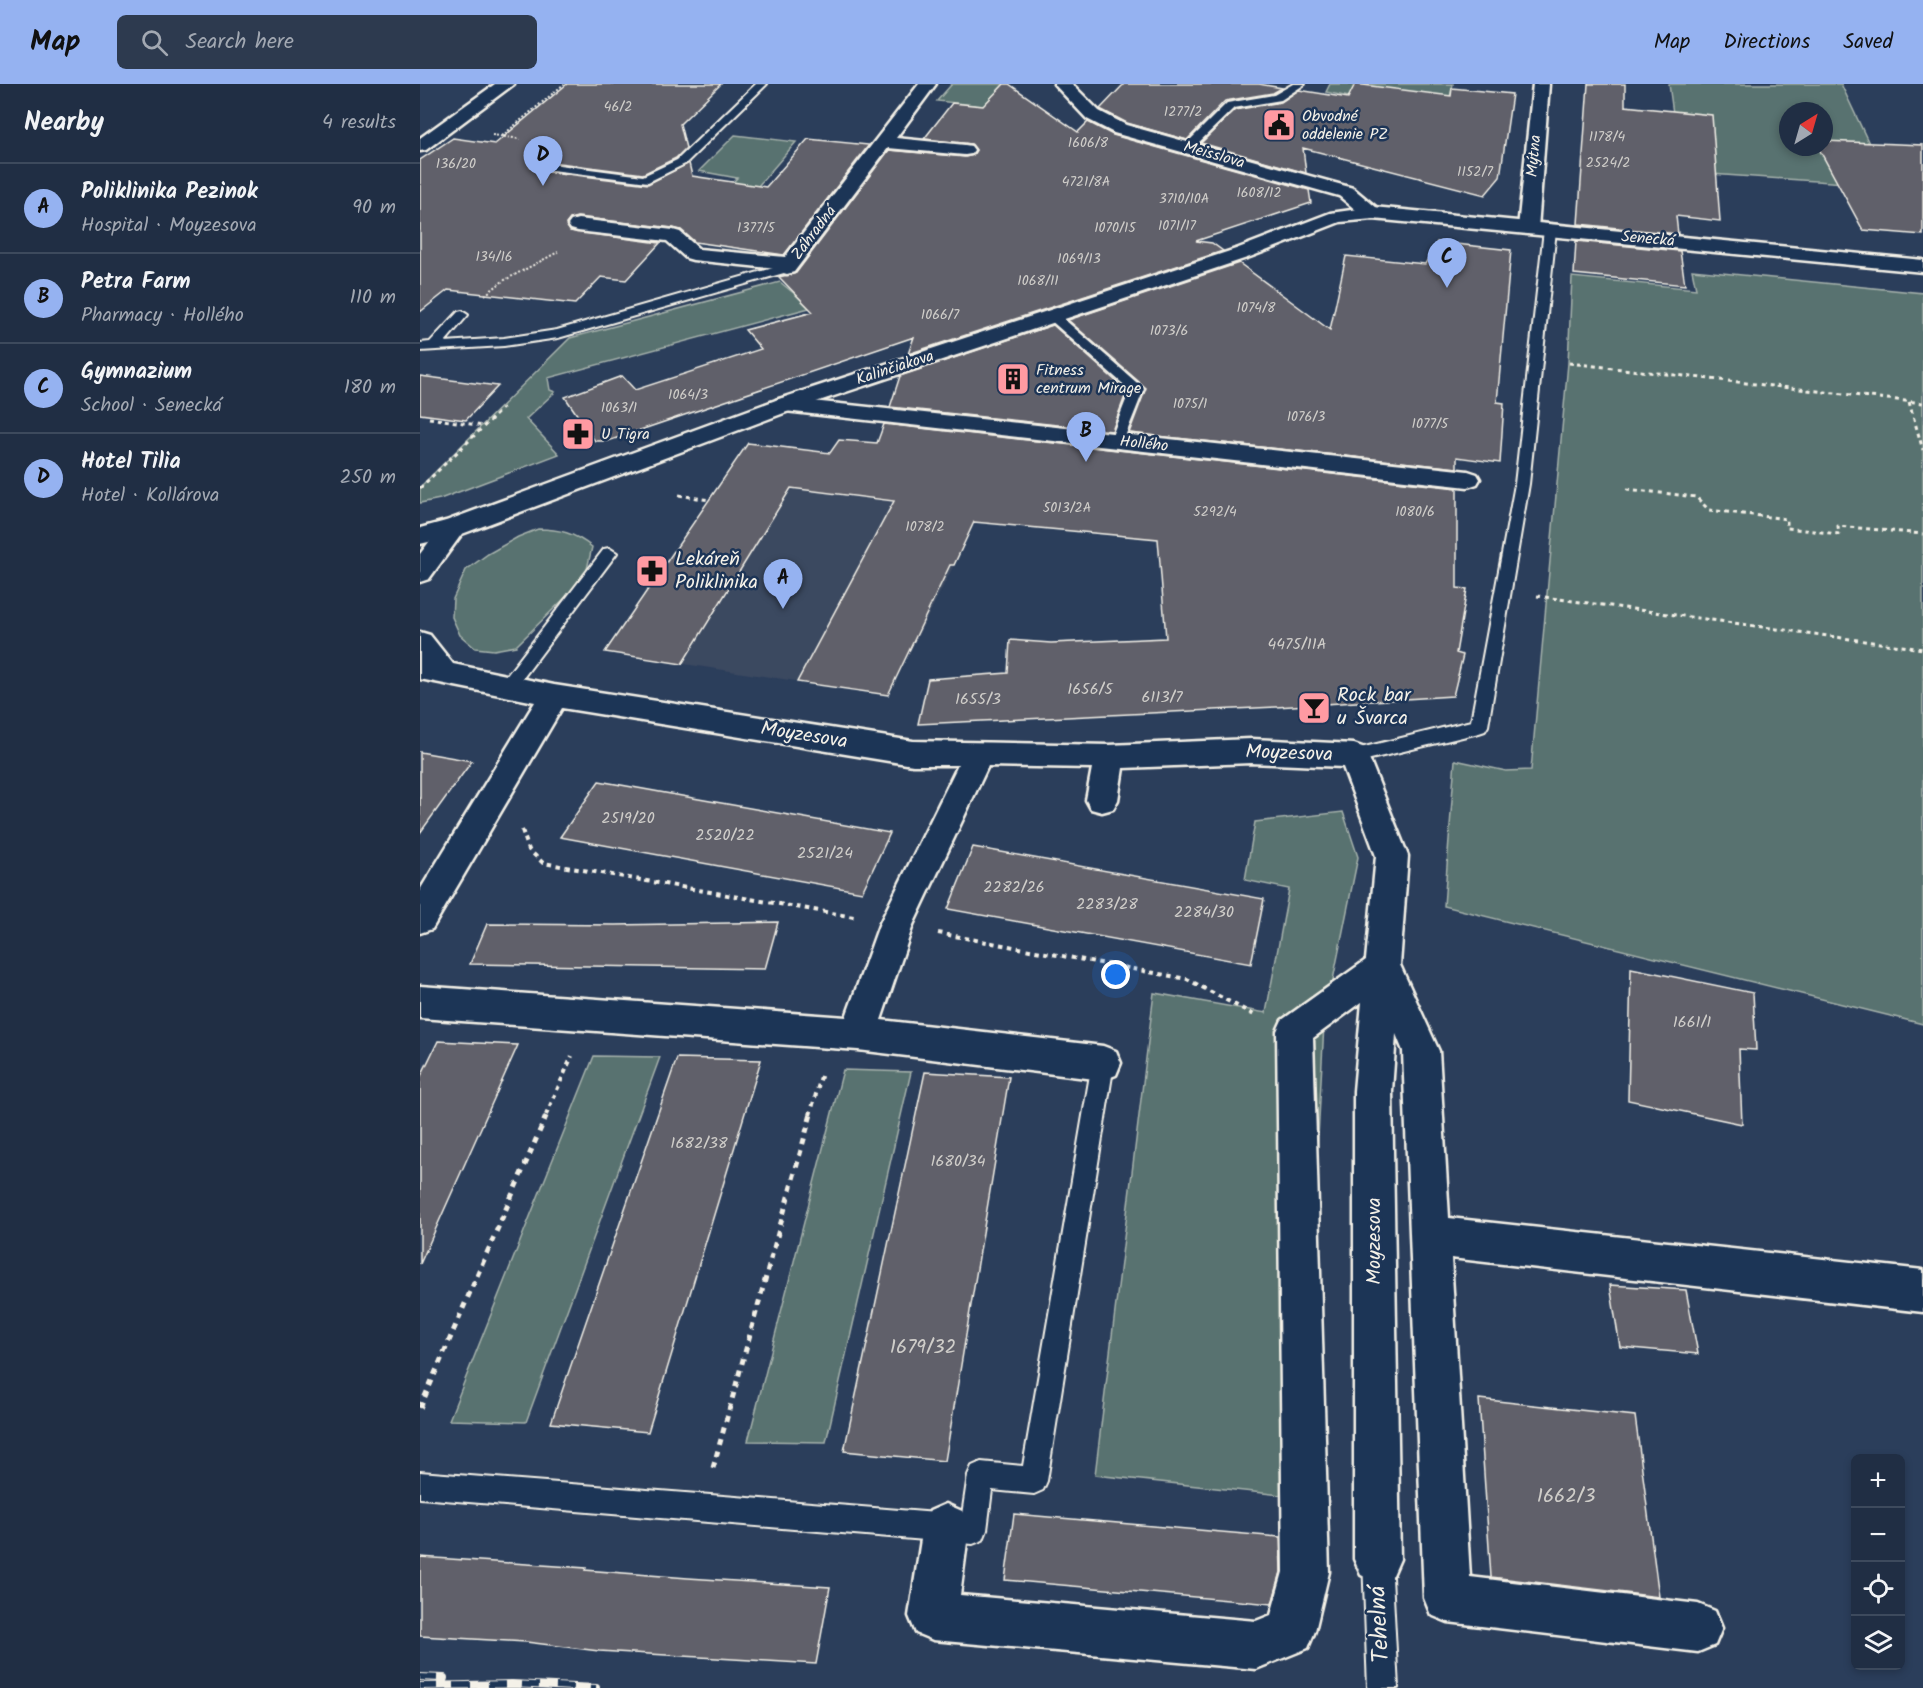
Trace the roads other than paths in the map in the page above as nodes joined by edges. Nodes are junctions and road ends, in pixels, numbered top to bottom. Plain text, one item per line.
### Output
1 (506, 84) edge
2 (762, 84) edge
3 (928, 84) edge
4 (1062, 84) edge
5 (1299, 84) edge
6 (1541, 84) edge
7 (429, 117) dead end
8 (457, 120) junction
9 (883, 142) junction
10 (420, 146) edge
11 (1187, 148) junction
12 (965, 150) dead end
13 (536, 165) dead end
14 (1373, 213) junction
15 (578, 225) dead end
16 (1528, 228) junction
17 (1550, 230) junction
18 (789, 266) junction
19 (1923, 266) edge
20 (462, 315) road end
21 (1053, 316) junction
22 (434, 346) junction
23 (420, 347) edge
24 (784, 405) junction
25 (1116, 441) junction
26 (1468, 479) dead end
27 (453, 528) junction
28 (420, 536) edge
29 (609, 553) dead end
30 (420, 573) edge
31 (420, 642) edge
32 (432, 671) edge
33 (508, 686) junction
34 (554, 696) junction
35 (979, 754) junction
36 (1354, 756) junction
37 (1109, 757) junction
38 (1102, 800) dead end
39 (420, 919) edge
40 (1384, 967) junction
41 (420, 1002) edge
42 (846, 1033) junction
43 (1103, 1063) joint
44 (1430, 1236) junction
45 (1923, 1291) edge
46 (420, 1485) edge
47 (946, 1527) junction
48 (1377, 1559) joint
49 (1698, 1628) dead end
50 (1383, 1688) edge

1 - 8 street
2 - 13 lane
3 - 9 street, Záhradná
4 - 11 street, Meisslova
5 - 11 lane
6 - 16 street, Mýtna
7 - 8 street
8 - 10 street
9 - 12 street
9 - 18 street, Záhradná
11 - 14 street, Meisslova
14 - 16 street, Senecká
14 - 21 street, Kalinčiakova
15 - 18 street
16 - 17 street, Senecká
17 - 19 street, Senecká
17 - 36 lane
18 - 22 lane, Záhradná
20 - 22 lane
21 - 24 street, Kalinčiakova
21 - 25 lane
22 - 23 lane, Záhradná
24 - 25 street, Hollého
24 - 27 street, Kalinčiakova
25 - 26 street, Hollého
27 - 28 street, Kalinčiakova
27 - 30 street
29 - 33 lane
31 - 32 street
32 - 33 street, Moyzesova
33 - 34 street, Moyzesova
34 - 35 street, Moyzesova
34 - 39 street
35 - 37 street, Moyzesova
35 - 42 street
36 - 37 street, Moyzesova
36 - 40 street, Moyzesova
37 - 38 street
40 - 44 street
40 - 47 street
40 - 48 street, Moyzesova
41 - 42 street
42 - 43 street
43 - 47 lane
44 - 45 street
44 - 49 street
46 - 47 lane
48 - 50 lane, Tehelná

